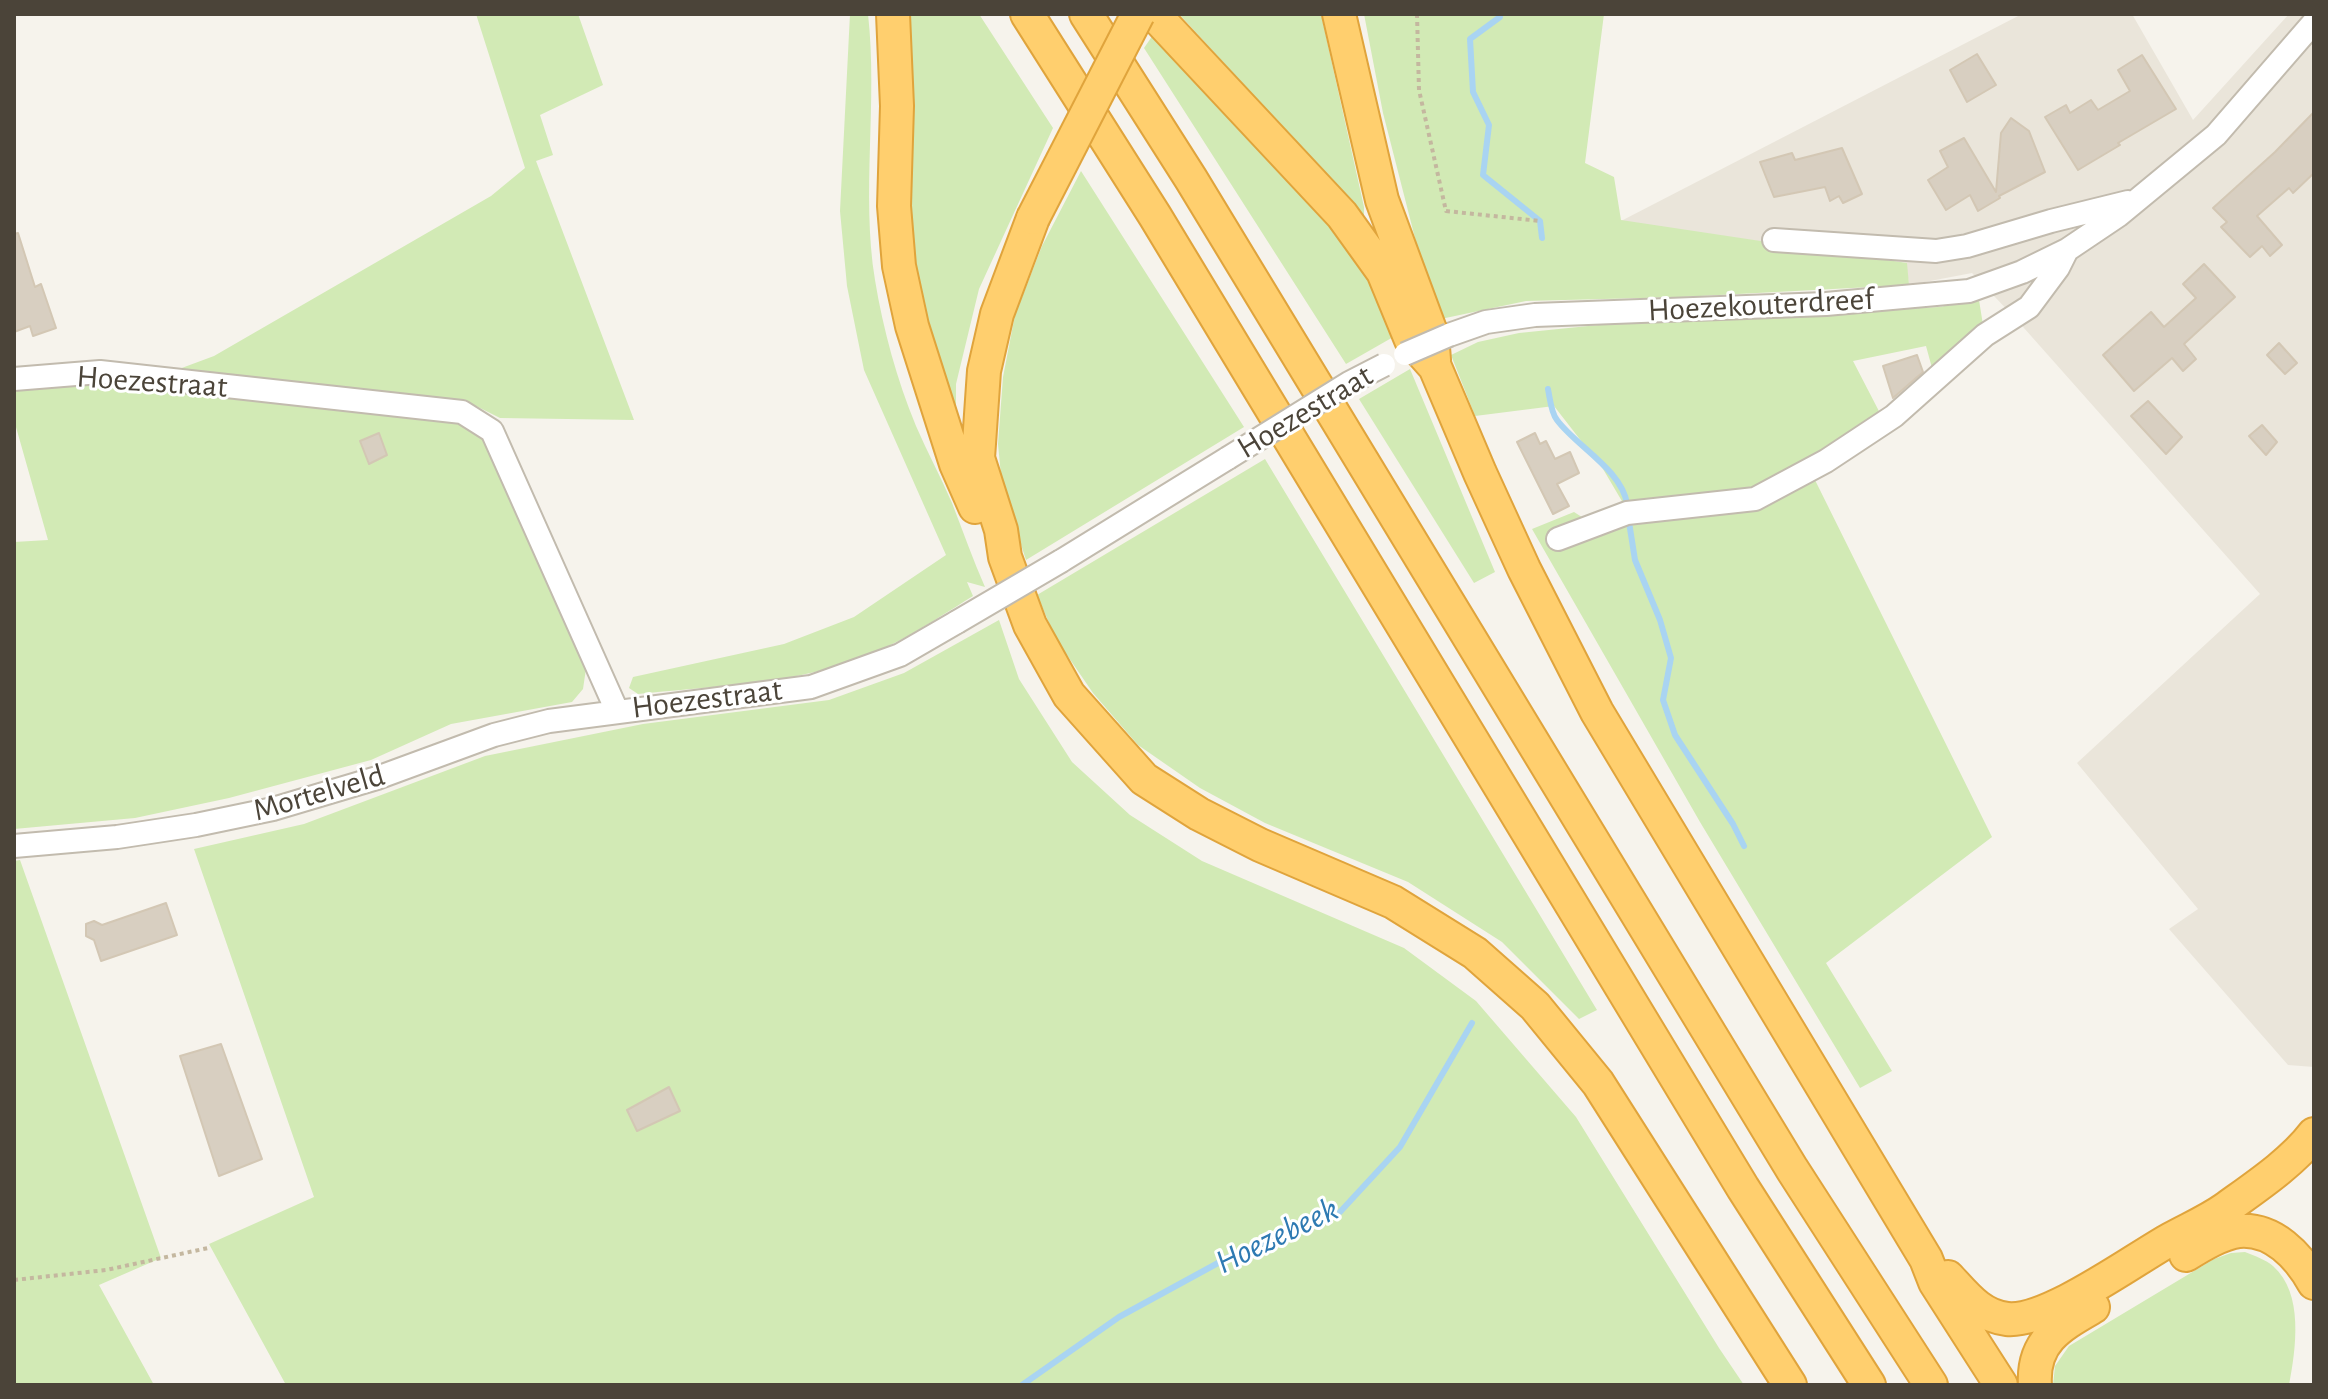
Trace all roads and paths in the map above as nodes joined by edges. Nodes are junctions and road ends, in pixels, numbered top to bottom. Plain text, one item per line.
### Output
1 (893, 14) edge
2 (1027, 14) edge
3 (1086, 14) edge
4 (1138, 14) edge
5 (1154, 14) edge
6 (1339, 14) edge
7 (1417, 14) edge
8 (2314, 22) edge
9 (2137, 200) junction
10 (1540, 221) dead end
11 (1774, 240) dead end
12 (2067, 250) junction
13 (1449, 335) joint
14 (1435, 367) junction
15 (14, 379) edge
16 (1558, 539) dead end
17 (1005, 557) junction
18 (617, 711) junction
19 (14, 846) edge
20 (2314, 1134) edge
21 (208, 1248) dead end
22 (1926, 1259) junction
23 (14, 1280) edge
24 (2314, 1283) edge
25 (1790, 1385) edge
26 (1869, 1385) edge
27 (1931, 1385) edge
28 (2001, 1385) edge
29 (2035, 1385) edge

1 - 17 highway
2 - 26 highway
3 - 27 highway
4 - 17 highway, bridge
5 - 14 highway
6 - 14 highway
7 - 10 path
8 - 9 street, Hoezekouterdreef
9 - 11 street, Hoezekouterdreef
9 - 12 street, Hoezekouterdreef
12 - 13 street, Hoezekouterdreef
12 - 16 street, Hoezekouterdreef
13 - 18 street, Hoezestraat, bridge
14 - 22 highway
15 - 18 street, Hoezestraat
17 - 25 highway
18 - 19 street, Mortelveld
20 - 22 highway
21 - 23 path
22 - 28 highway
24 - 29 highway

